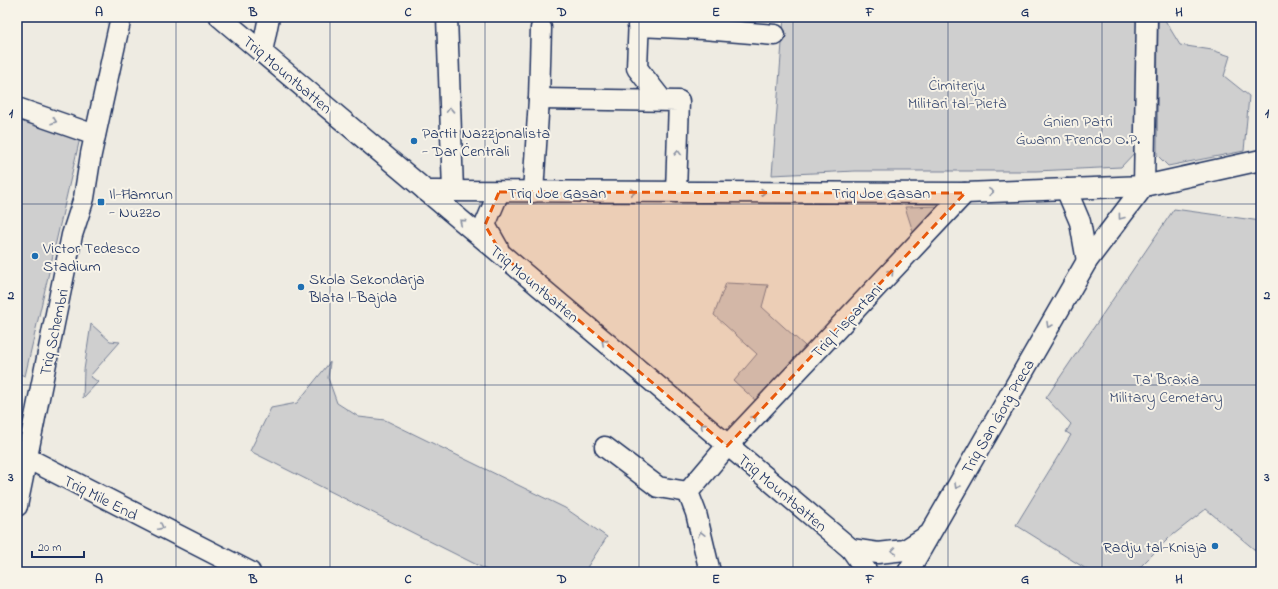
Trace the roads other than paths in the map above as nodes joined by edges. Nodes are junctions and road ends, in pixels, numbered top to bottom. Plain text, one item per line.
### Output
1 (121, 17) edge
2 (220, 17) edge
3 (269, 17) edge
4 (447, 17) edge
5 (1147, 17) edge
6 (638, 21) edge
7 (541, 28) dead end
8 (774, 35) dead end
9 (262, 52) junction
10 (539, 99) junction
11 (671, 100) junction
12 (17, 108) edge
13 (95, 135) junction
14 (1261, 160) edge
15 (1144, 186) junction
16 (1066, 189) junction
17 (426, 191) junction
18 (453, 192) junction
19 (499, 192) junction
20 (534, 192) junction
21 (676, 192) junction
22 (965, 193) junction
23 (502, 255) junction
24 (1087, 261) junction
25 (727, 446) junction
26 (605, 447) dead end
27 (22, 457) edge
28 (688, 492) junction
29 (17, 506) edge
30 (929, 535) junction
31 (851, 549) junction
32 (250, 572) edge
33 (710, 572) edge
34 (867, 572) edge
35 (908, 572) edge

1 - 13 street, Triq Schembri
2 - 9 street, Triq Mountbatten
3 - 9 street
18 -> 4 street
5 - 15 street
6 - 8 street
6 - 11 street
7 - 10 street
9 - 17 street, Triq Mountbatten
10 - 11 street
10 - 20 street
21 -> 11 street
12 -> 13 street
13 - 27 street, Triq Schembri
14 - 15 street, Triq Joe Gasan
15 - 16 street, Triq Joe Gasan
15 -> 24 street, Triq San Ġorġ Preca
22 -> 16 street, Triq Joe Gasan
16 - 24 street
17 - 18 street, Triq Joe Gasan
23 -> 17 street, Triq Mountbatten
18 - 19 street, Triq Joe Gasan
19 - 20 street, Triq Joe Gasan
19 - 23 street, Triq Joe Gasan
20 -> 21 street, Triq Joe Gasan
21 -> 22 street, Triq Joe Gasan
25 -> 22 street, Triq l-Ispartani
25 -> 23 street, Triq Mountbatten
24 -> 30 street, Triq San Ġorġ Preca
25 - 28 street, Triq l-Ispartani
25 - 31 street, Triq Mountbatten
26 - 28 street
27 - 29 street, Triq Schembri
27 -> 32 street, Triq Mile End
33 -> 28 street
30 -> 31 street
30 - 35 street, Triq San Ġorġ Preca
31 - 34 street, Triq Mountbatten

